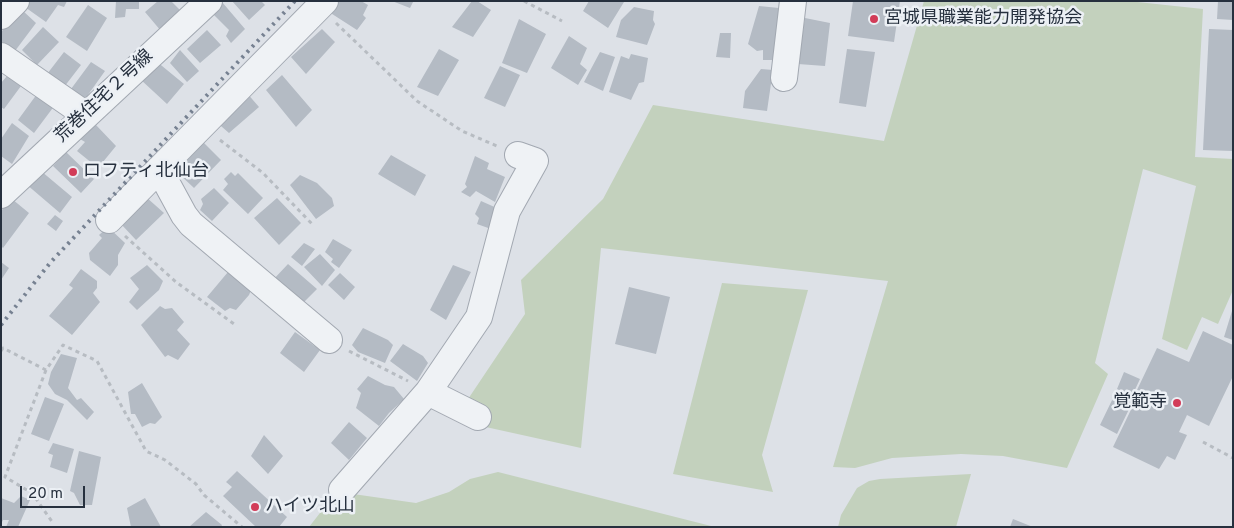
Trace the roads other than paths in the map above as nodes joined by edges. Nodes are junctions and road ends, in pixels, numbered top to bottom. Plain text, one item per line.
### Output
1 (16, 1) edge
2 (210, 1) edge
3 (794, 1) edge
4 (322, 5) edge
5 (1, 16) edge
6 (1, 56) edge
7 (784, 78) dead end
8 (86, 115) junction
9 (524, 162) road end
10 (159, 169) junction
11 (3, 190) edge
12 (109, 220) road end
13 (329, 340) road end
14 (428, 392) junction
15 (478, 417) dead end
16 (342, 490) dead end

1 - 5 street
2 - 8 street, 荒巻住宅２号線
3 - 7 street
4 - 10 street
6 - 8 street
8 - 11 street, 荒巻住宅２号線
9 - 14 street
10 - 12 street
10 - 13 street
14 - 15 street
14 - 16 street

